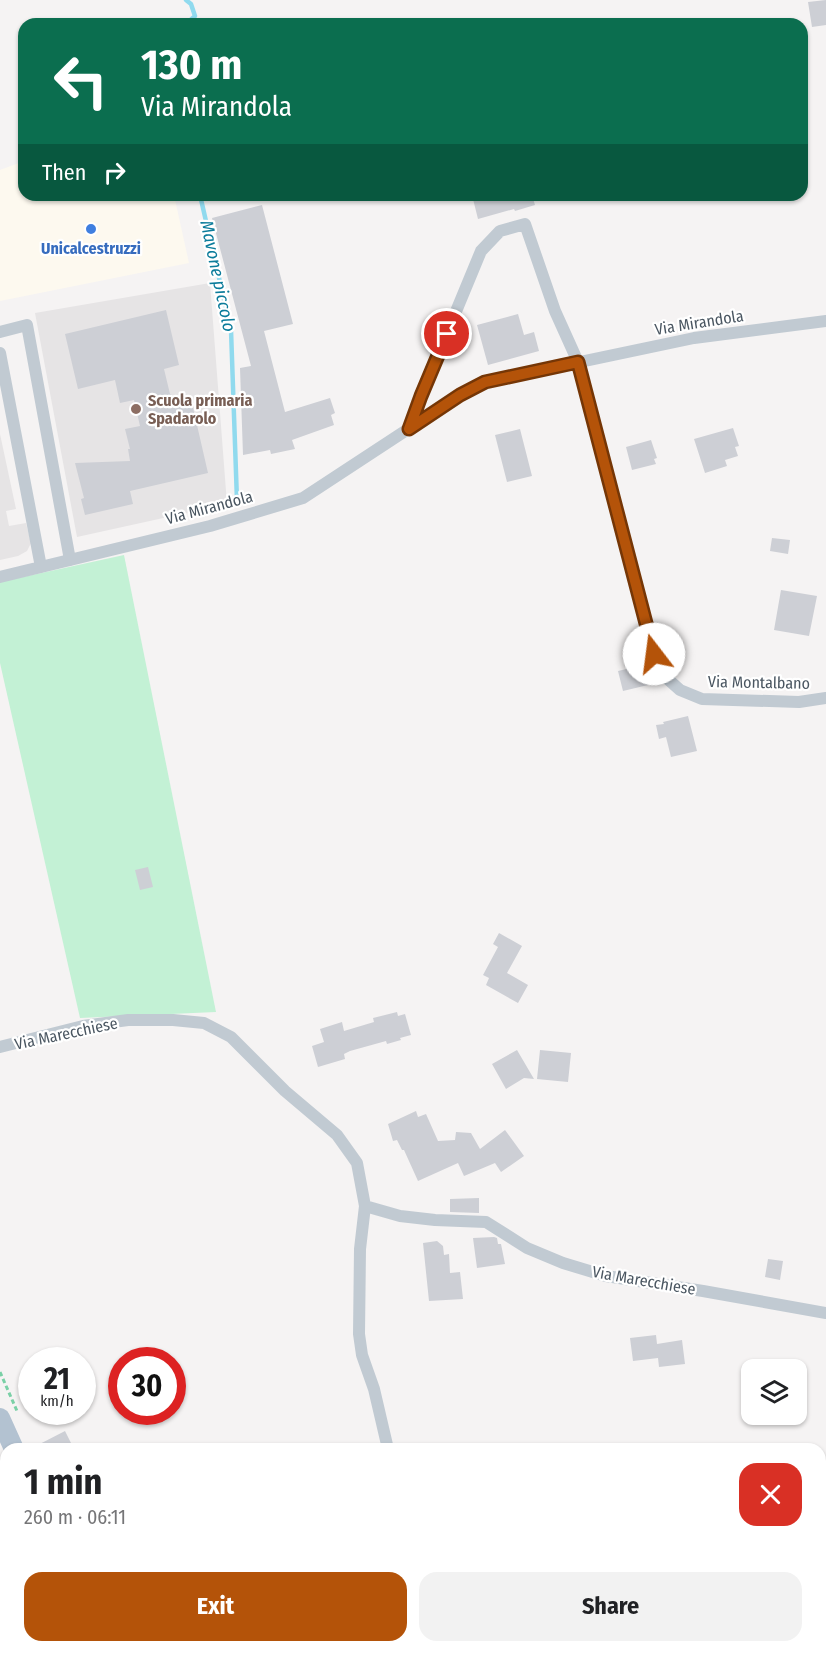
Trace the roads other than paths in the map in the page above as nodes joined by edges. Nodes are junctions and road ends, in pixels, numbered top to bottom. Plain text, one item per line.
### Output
1 (826, 321) edge
2 (0, 332) edge
3 (0, 353) edge
4 (578, 362) junction
5 (409, 429) junction
6 (70, 560) junction
7 (41, 567) junction
8 (0, 576) edge
9 (826, 698) edge
10 (0, 1047) edge
11 (365, 1206) junction
12 (826, 1313) edge
13 (0, 1418) edge
14 (11, 1443) edge
15 (387, 1443) edge

1 - 4 street, Via Mirandola
2 - 6 street
3 - 7 street
4 - 5 street, Via Mirandola
4 - 5 street
4 - 9 street, Via Montalbano
5 - 6 street, Via Mirandola
6 - 7 street, Via Mirandola
7 - 8 street, Via Mirandola
10 - 11 street, Via Marecchiese
11 - 12 street, Via Marecchiese
11 - 15 street, Via Marecchiese
13 - 14 main road

